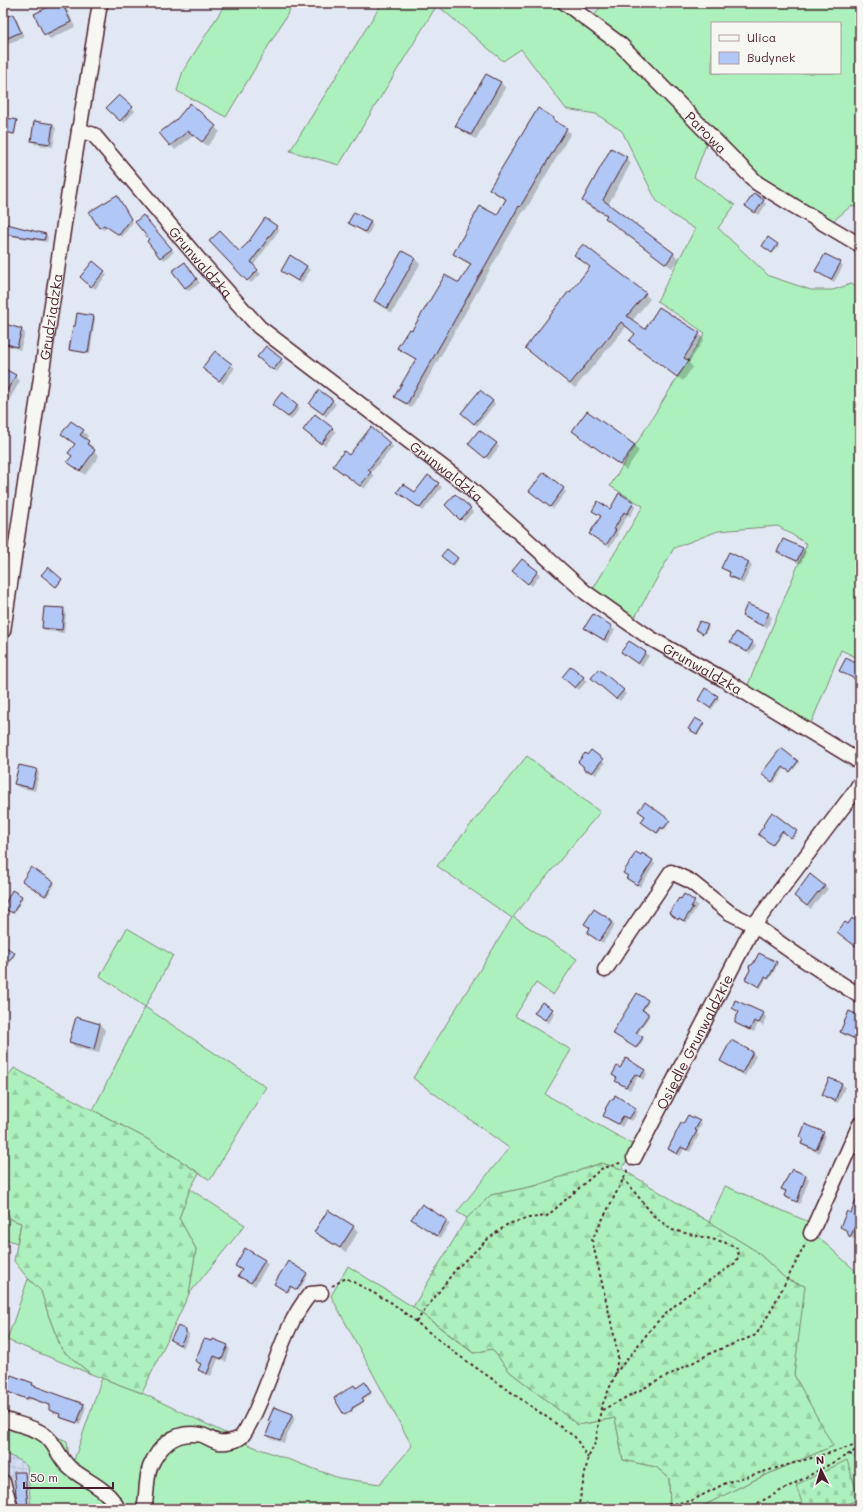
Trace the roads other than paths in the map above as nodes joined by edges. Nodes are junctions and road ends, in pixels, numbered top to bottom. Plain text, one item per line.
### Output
1 (100, 3) edge
2 (565, 3) edge
3 (79, 130) junction
4 (860, 245) edge
5 (3, 631) edge
6 (860, 762) edge
7 (860, 783) edge
8 (754, 925) junction
9 (605, 970) dead end
10 (860, 996) edge
11 (860, 1124) edge
12 (634, 1158) road end
13 (811, 1233) road end
14 (321, 1293) road end
15 (3, 1419) edge
16 (3, 1482) edge
17 (11, 1509) edge
18 (118, 1509) edge
19 (144, 1509) edge

1 - 3 street, Grudziądzka
2 - 4 street, Parowa
3 - 5 street, Grudziądzka
3 - 6 street, Grunwaldzka
7 - 8 street, Osiedle Grunwaldzkie
8 - 9 street
8 - 10 street
8 - 12 street, Osiedle Grunwaldzkie
11 - 13 street
14 - 19 street
15 - 18 street
16 - 17 street

